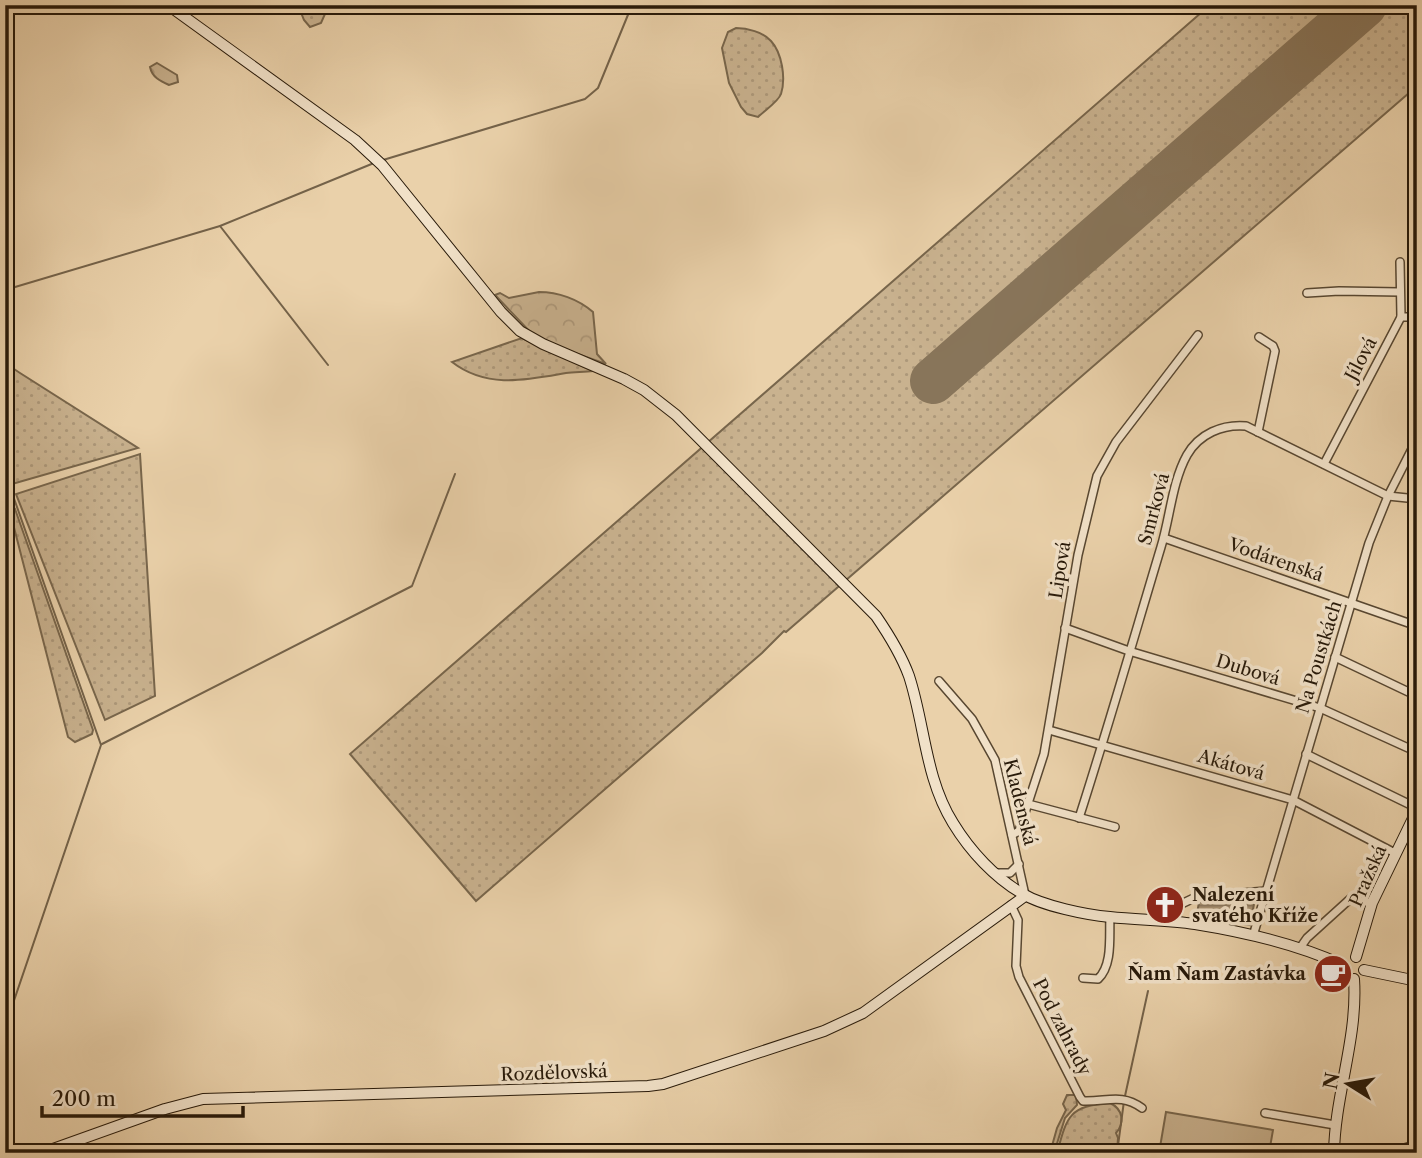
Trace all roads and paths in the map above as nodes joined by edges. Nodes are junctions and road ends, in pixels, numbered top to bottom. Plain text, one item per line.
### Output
1 (168, 5) edge
2 (1400, 262) dead end
3 (1400, 292) junction
4 (1307, 293) dead end
5 (1401, 317) junction
6 (1417, 317) edge
7 (1198, 335) dead end
8 (1259, 337) dead end
9 (1258, 432) junction
10 (1417, 439) edge
11 (1324, 464) junction
12 (1388, 496) junction
13 (1417, 499) edge
14 (1164, 538) junction
15 (1351, 603) junction
16 (1417, 626) edge
17 (1065, 628) junction
18 (1129, 650) junction
19 (1335, 657) junction
20 (939, 681) dead end
21 (1417, 696) edge
22 (1320, 708) junction
23 (1049, 730) junction
24 (1102, 744) junction
25 (1417, 752) edge
26 (1306, 754) junction
27 (1293, 800) junction
28 (1028, 804) junction
29 (1417, 809) edge
30 (1079, 818) junction
31 (1115, 827) dead end
32 (1012, 835) junction
33 (1395, 853) junction
34 (1019, 864) junction
35 (995, 873) junction
36 (1266, 891) junction
37 (1025, 896) junction
38 (1372, 903) junction
39 (1011, 905) junction
40 (1110, 917) junction
41 (1171, 922) junction
42 (1252, 936) junction
43 (1300, 948) junction
44 (1356, 957) junction
45 (1343, 965) junction
46 (1364, 970) junction
47 (1083, 978) dead end
48 (1354, 978) junction
49 (1417, 981) edge
50 (1142, 1108) dead end
51 (1265, 1113) dead end
52 (1335, 1125) junction
53 (1417, 1144) edge
54 (42, 1153) edge
55 (1334, 1153) edge
56 (1390, 1153) edge

1 - 35 street
2 - 3 street, Jílová
3 - 4 street
3 - 5 street, Jílová
5 - 6 street
5 - 11 street, Jílová
7 - 17 street, Lipová
8 - 9 street
9 - 11 street, Smrková
9 - 14 street, Smrková
10 - 12 street, Na Poustkách
11 - 12 street, Smrková
12 - 13 street, Smrková
12 - 15 street, Na Poustkách
14 - 15 street, Vodárenská
14 - 18 street, Smrková
15 - 16 street, Vodárenská
15 - 19 street, Na Poustkách
17 - 18 street, Dubová
17 - 23 street, Lipová
18 - 22 street, Dubová
18 - 24 street, Smrková
19 - 21 street
19 - 22 street, Na Poustkách
20 - 32 street, Kladenská
22 - 25 street, Dubová
22 - 26 street, Na Poustkách
23 - 24 street, Akátová
23 - 28 street, Lipová
24 - 27 street, Akátová
24 - 30 street, Smrková
26 - 27 street, Na Poustkách
26 - 29 street
27 - 33 street, Akátová
27 - 36 street, Na Poustkách
28 - 30 street
28 - 32 street, Lipová
29 - 33 street, Pražská
30 - 31 street
32 - 34 street, Kladenská
33 - 38 street, Pražská
34 - 35 street, Kladenská
34 - 37 street, Kladenská
35 - 37 street
36 - 41 street
36 - 42 street, Na Poustkách
37 - 39 street, Rozdělovská
37 - 40 street
38 - 43 street
38 - 44 street, Pražská
39 - 50 street, Pod zahrady
39 - 54 street, Rozdělovská
40 - 41 street
40 - 47 street
41 - 42 street
42 - 43 street
43 - 45 street
44 - 45 street
44 - 46 street
45 - 48 street
46 - 48 street
46 - 49 street
48 - 52 street
51 - 52 street
52 - 55 street
53 - 56 street

